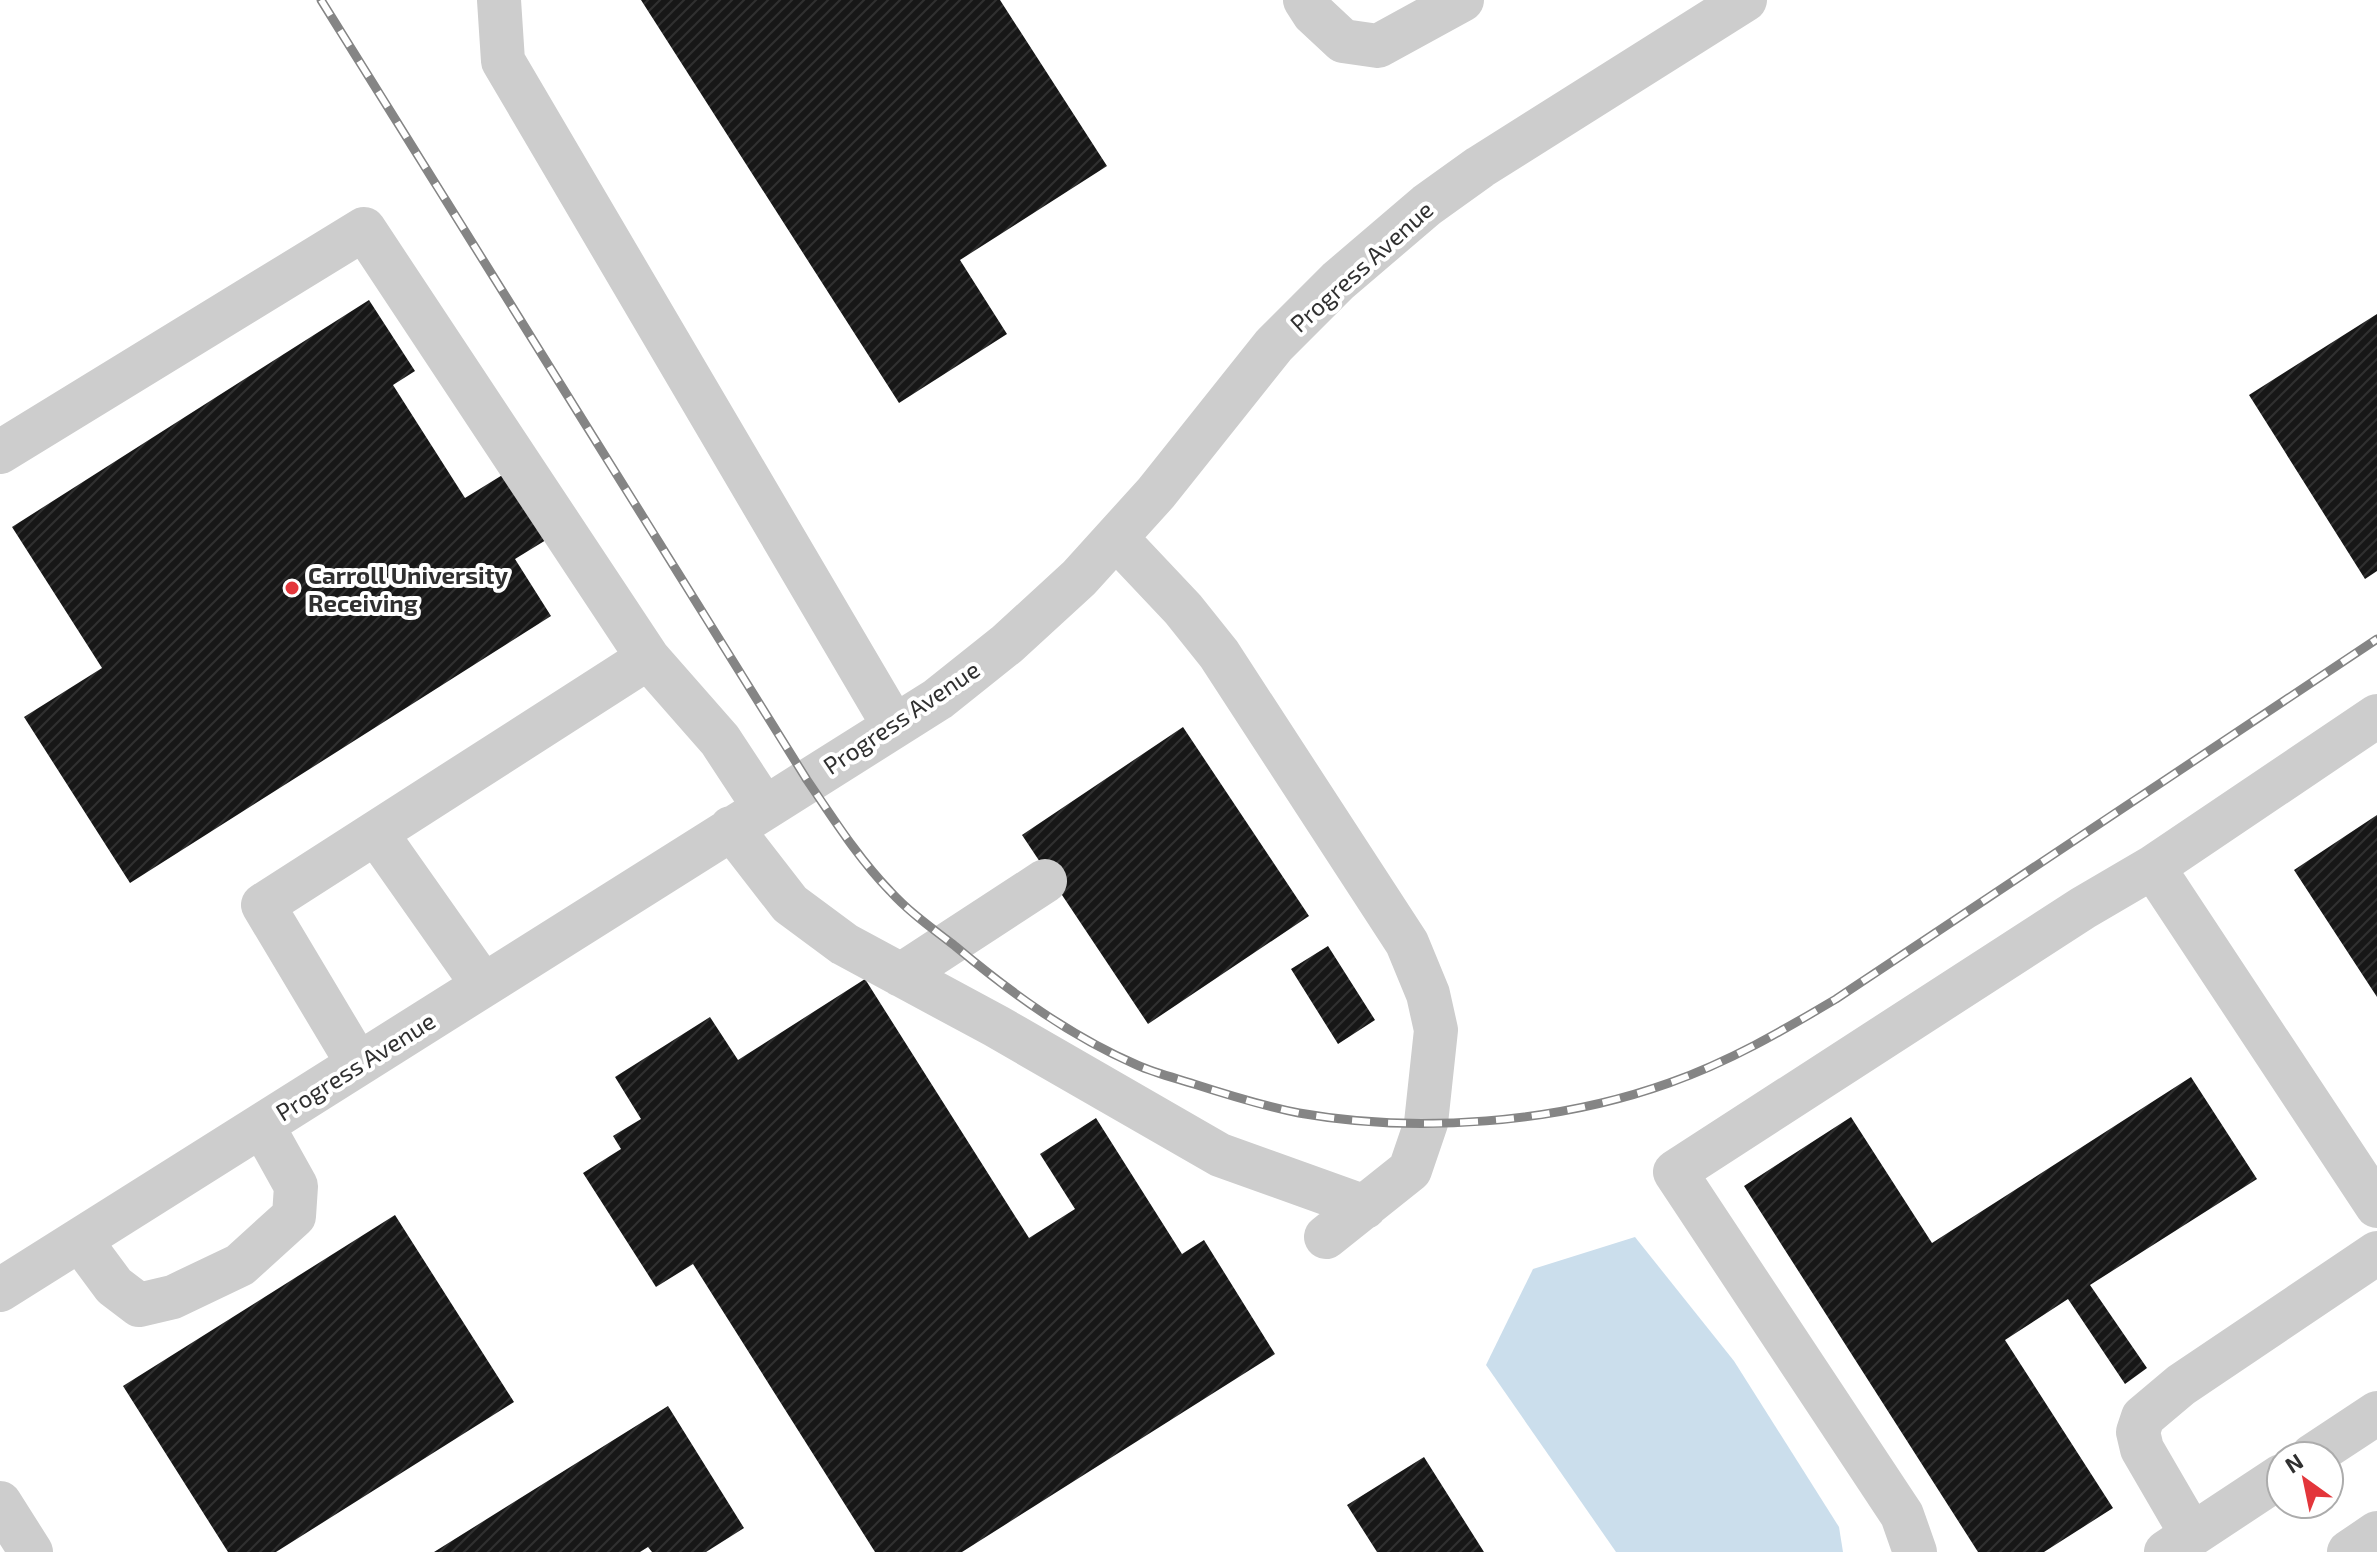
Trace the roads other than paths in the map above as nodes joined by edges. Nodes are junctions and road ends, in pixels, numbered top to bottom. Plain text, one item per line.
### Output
1 (499, 0) edge
2 (1305, 0) edge
3 (1462, 0) edge
4 (1745, 0) edge
5 (0, 452) edge
6 (1116, 538) junction
7 (648, 658) junction
8 (2377, 716) edge
9 (894, 726) junction
10 (748, 818) junction
11 (376, 833) junction
12 (2153, 867) junction
13 (1045, 881) dead end
14 (901, 975) junction
15 (483, 985) junction
16 (358, 1064) junction
17 (262, 1125) junction
18 (2377, 1206) edge
19 (1365, 1207) junction
20 (1326, 1237) dead end
21 (80, 1240) junction
22 (2377, 1253) edge
23 (0, 1290) edge
24 (2377, 1413) edge
25 (2336, 1440) edge
26 (2265, 1487) edge
27 (0, 1503) edge
28 (2377, 1533) edge
29 (2179, 1543) edge
30 (31, 1552) edge
31 (1915, 1552) edge
32 (2349, 1552) edge

1 - 9 street
2 - 3 street
4 - 6 street, Progress Avenue
5 - 7 street
6 - 9 street, Progress Avenue
6 - 19 street
7 - 10 street
7 - 11 street
8 - 12 street
9 - 10 street, Progress Avenue
10 - 14 street
10 - 15 street, Progress Avenue
11 - 15 street
11 - 16 street
12 - 18 street
12 - 31 street
13 - 14 street
14 - 19 street
15 - 16 street, Progress Avenue
16 - 17 street, Progress Avenue
17 - 21 street, Progress Avenue
17 - 21 street
19 - 20 street
21 - 23 street, Progress Avenue
22 - 29 street
24 - 25 street
26 - 29 street
27 - 30 street
28 - 32 street

